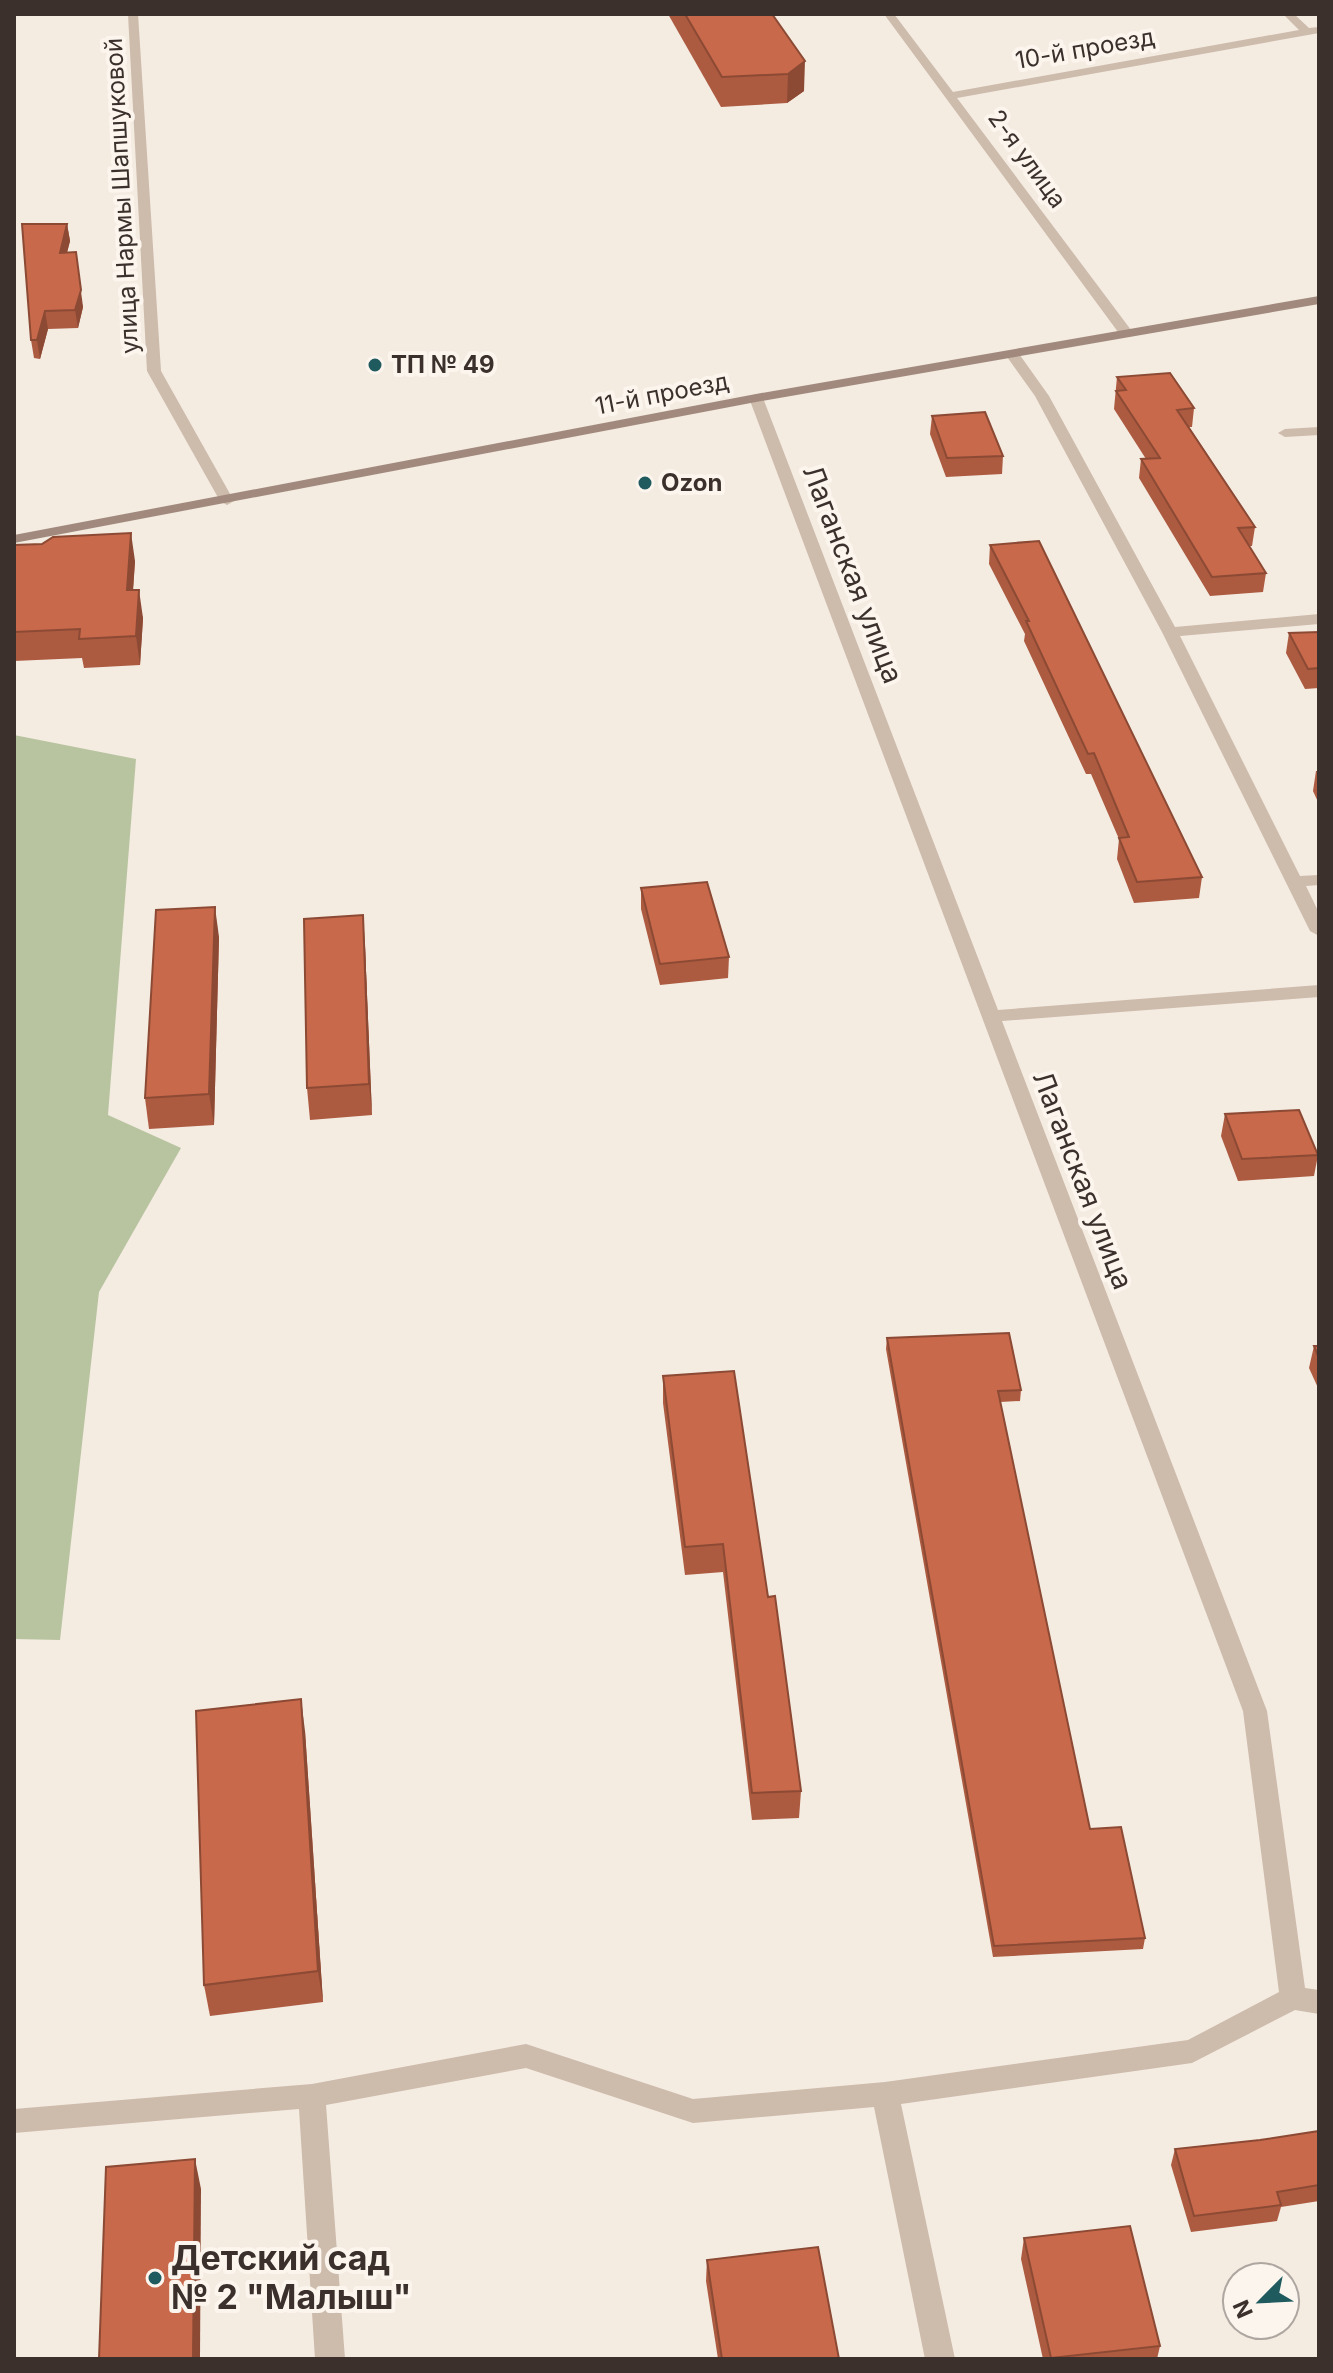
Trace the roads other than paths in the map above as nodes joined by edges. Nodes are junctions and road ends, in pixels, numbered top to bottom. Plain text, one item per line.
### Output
1 (133, 14) edge
2 (889, 14) edge
3 (1288, 14) edge
4 (1313, 31) edge
5 (953, 95) junction
6 (1319, 300) edge
7 (1126, 333) junction
8 (1012, 354) junction
9 (756, 398) junction
10 (1319, 431) edge
11 (1285, 433) dead end
12 (227, 501) junction
13 (14, 539) edge
14 (1319, 619) edge
15 (1170, 632) junction
16 (1319, 880) edge
17 (1294, 882) junction
18 (1319, 931) edge
19 (1319, 991) edge
20 (991, 1016) junction
21 (1306, 2000) edge
22 (1319, 2015) edge
23 (885, 2094) junction
24 (312, 2096) junction
25 (14, 2121) edge
26 (330, 2359) edge
27 (940, 2359) edge

1 - 12 street, улица Нармы Шапшуковой
2 - 5 street, 2-я улица
3 - 4 street
4 - 5 street, 10-й проезд
5 - 7 street, 2-я улица
6 - 7 street, 11-й проезд
7 - 8 street, 11-й проезд
8 - 9 street, 11-й проезд
8 - 15 street
9 - 12 street, 11-й проезд
9 - 20 street, Лаганская улица
10 - 11 street
12 - 13 street, 11-й проезд
14 - 15 street
15 - 17 street
16 - 17 street
17 - 18 street
19 - 20 street
20 - 21 street, Лаганская улица
21 - 22 street
21 - 23 street
23 - 24 street
23 - 27 street
24 - 25 street
24 - 26 street

